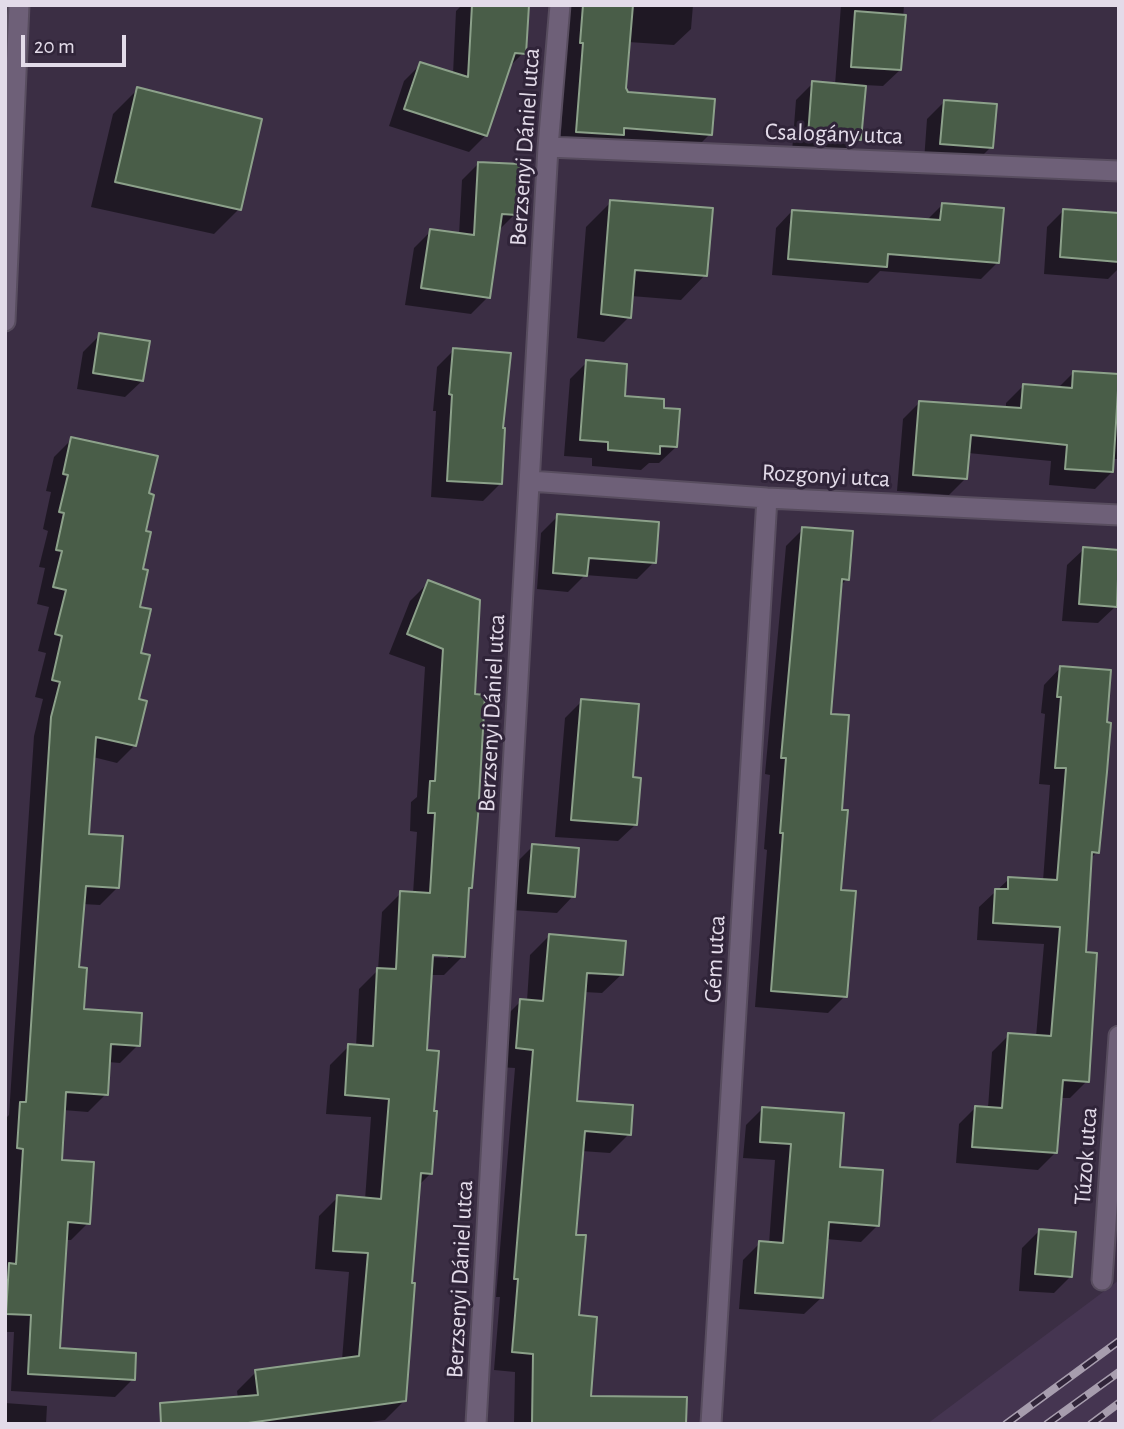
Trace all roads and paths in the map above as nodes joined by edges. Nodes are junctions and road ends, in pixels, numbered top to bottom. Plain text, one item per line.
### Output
1 (19, 5) edge
2 (560, 5) edge
3 (548, 147) junction
4 (1119, 171) edge
5 (5, 321) edge
6 (530, 481) junction
7 (767, 498) junction
8 (1119, 515) edge
9 (1119, 1036) edge
10 (1102, 1280) dead end
11 (476, 1424) edge
12 (712, 1424) edge

1 - 5 street
2 - 3 street, Berzsenyi Dániel utca
3 - 4 street, Csalogány utca
3 - 6 street, Berzsenyi Dániel utca
6 - 7 street, Rozgonyi utca
6 - 11 street, Berzsenyi Dániel utca
7 - 8 street, Rozgonyi utca
7 - 12 street, Gém utca
9 - 10 street, Túzok utca

